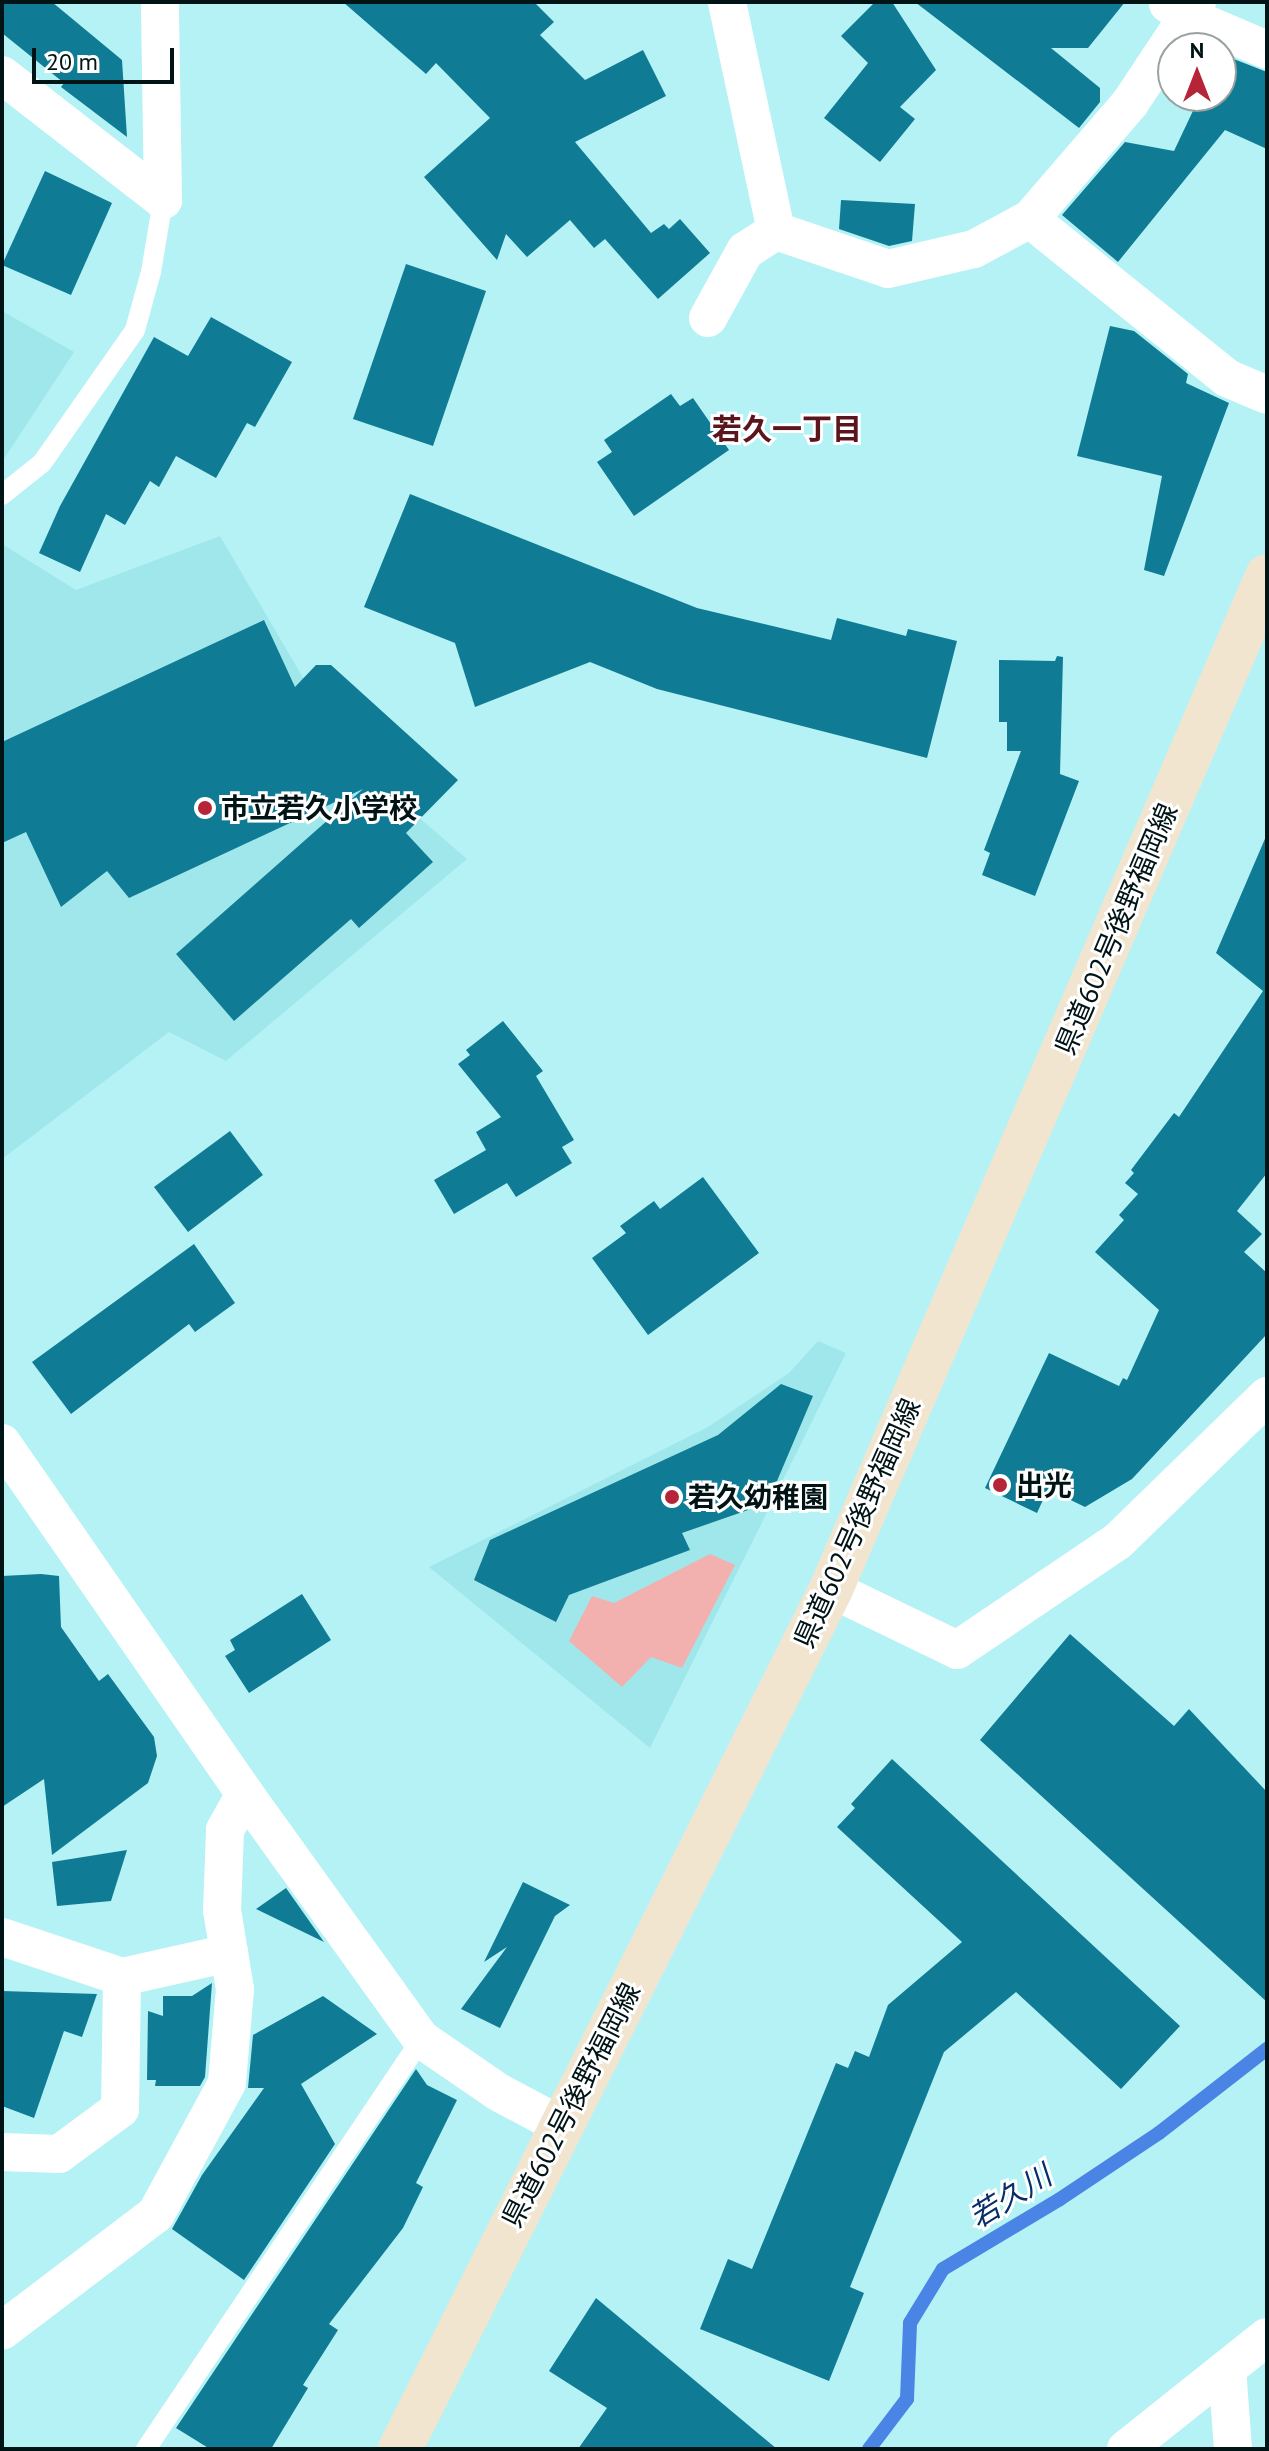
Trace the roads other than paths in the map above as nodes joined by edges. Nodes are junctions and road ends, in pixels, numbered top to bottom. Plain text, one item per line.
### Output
1 (160, 2) edge
2 (727, 2) edge
3 (1183, 7) edge
4 (1267, 50) edge
5 (2, 75) edge
6 (163, 200) junction
7 (1030, 219) junction
8 (776, 231) junction
9 (708, 318) dead end
10 (1267, 395) edge
11 (2, 495) edge
12 (1263, 601) edge
13 (1267, 1396) edge
14 (2, 1443) edge
15 (831, 1589) junction
16 (245, 1794) junction
17 (2, 1937) edge
18 (229, 1953) junction
19 (122, 1977) junction
20 (421, 2039) junction
21 (560, 2125) junction
22 (2, 2152) edge
23 (2, 2331) edge
24 (1267, 2337) edge
25 (1227, 2369) junction
26 (146, 2449) edge
27 (400, 2449) edge
28 (1126, 2449) edge
29 (1233, 2449) edge

1 - 6 street
2 - 8 street
3 - 4 street
3 - 7 street
5 - 6 street
6 - 11 lane
7 - 8 street
7 - 10 street
8 - 9 street
12 - 15 main road, 県道602号後野福岡線
13 - 15 street
14 - 16 street
15 - 21 main road, 県道602号後野福岡線
16 - 18 street
16 - 20 street
17 - 19 street
18 - 19 street
18 - 23 street
19 - 22 street
20 - 21 street
20 - 26 lane
21 - 27 main road, 県道602号後野福岡線
24 - 25 street
25 - 28 street
25 - 29 street

